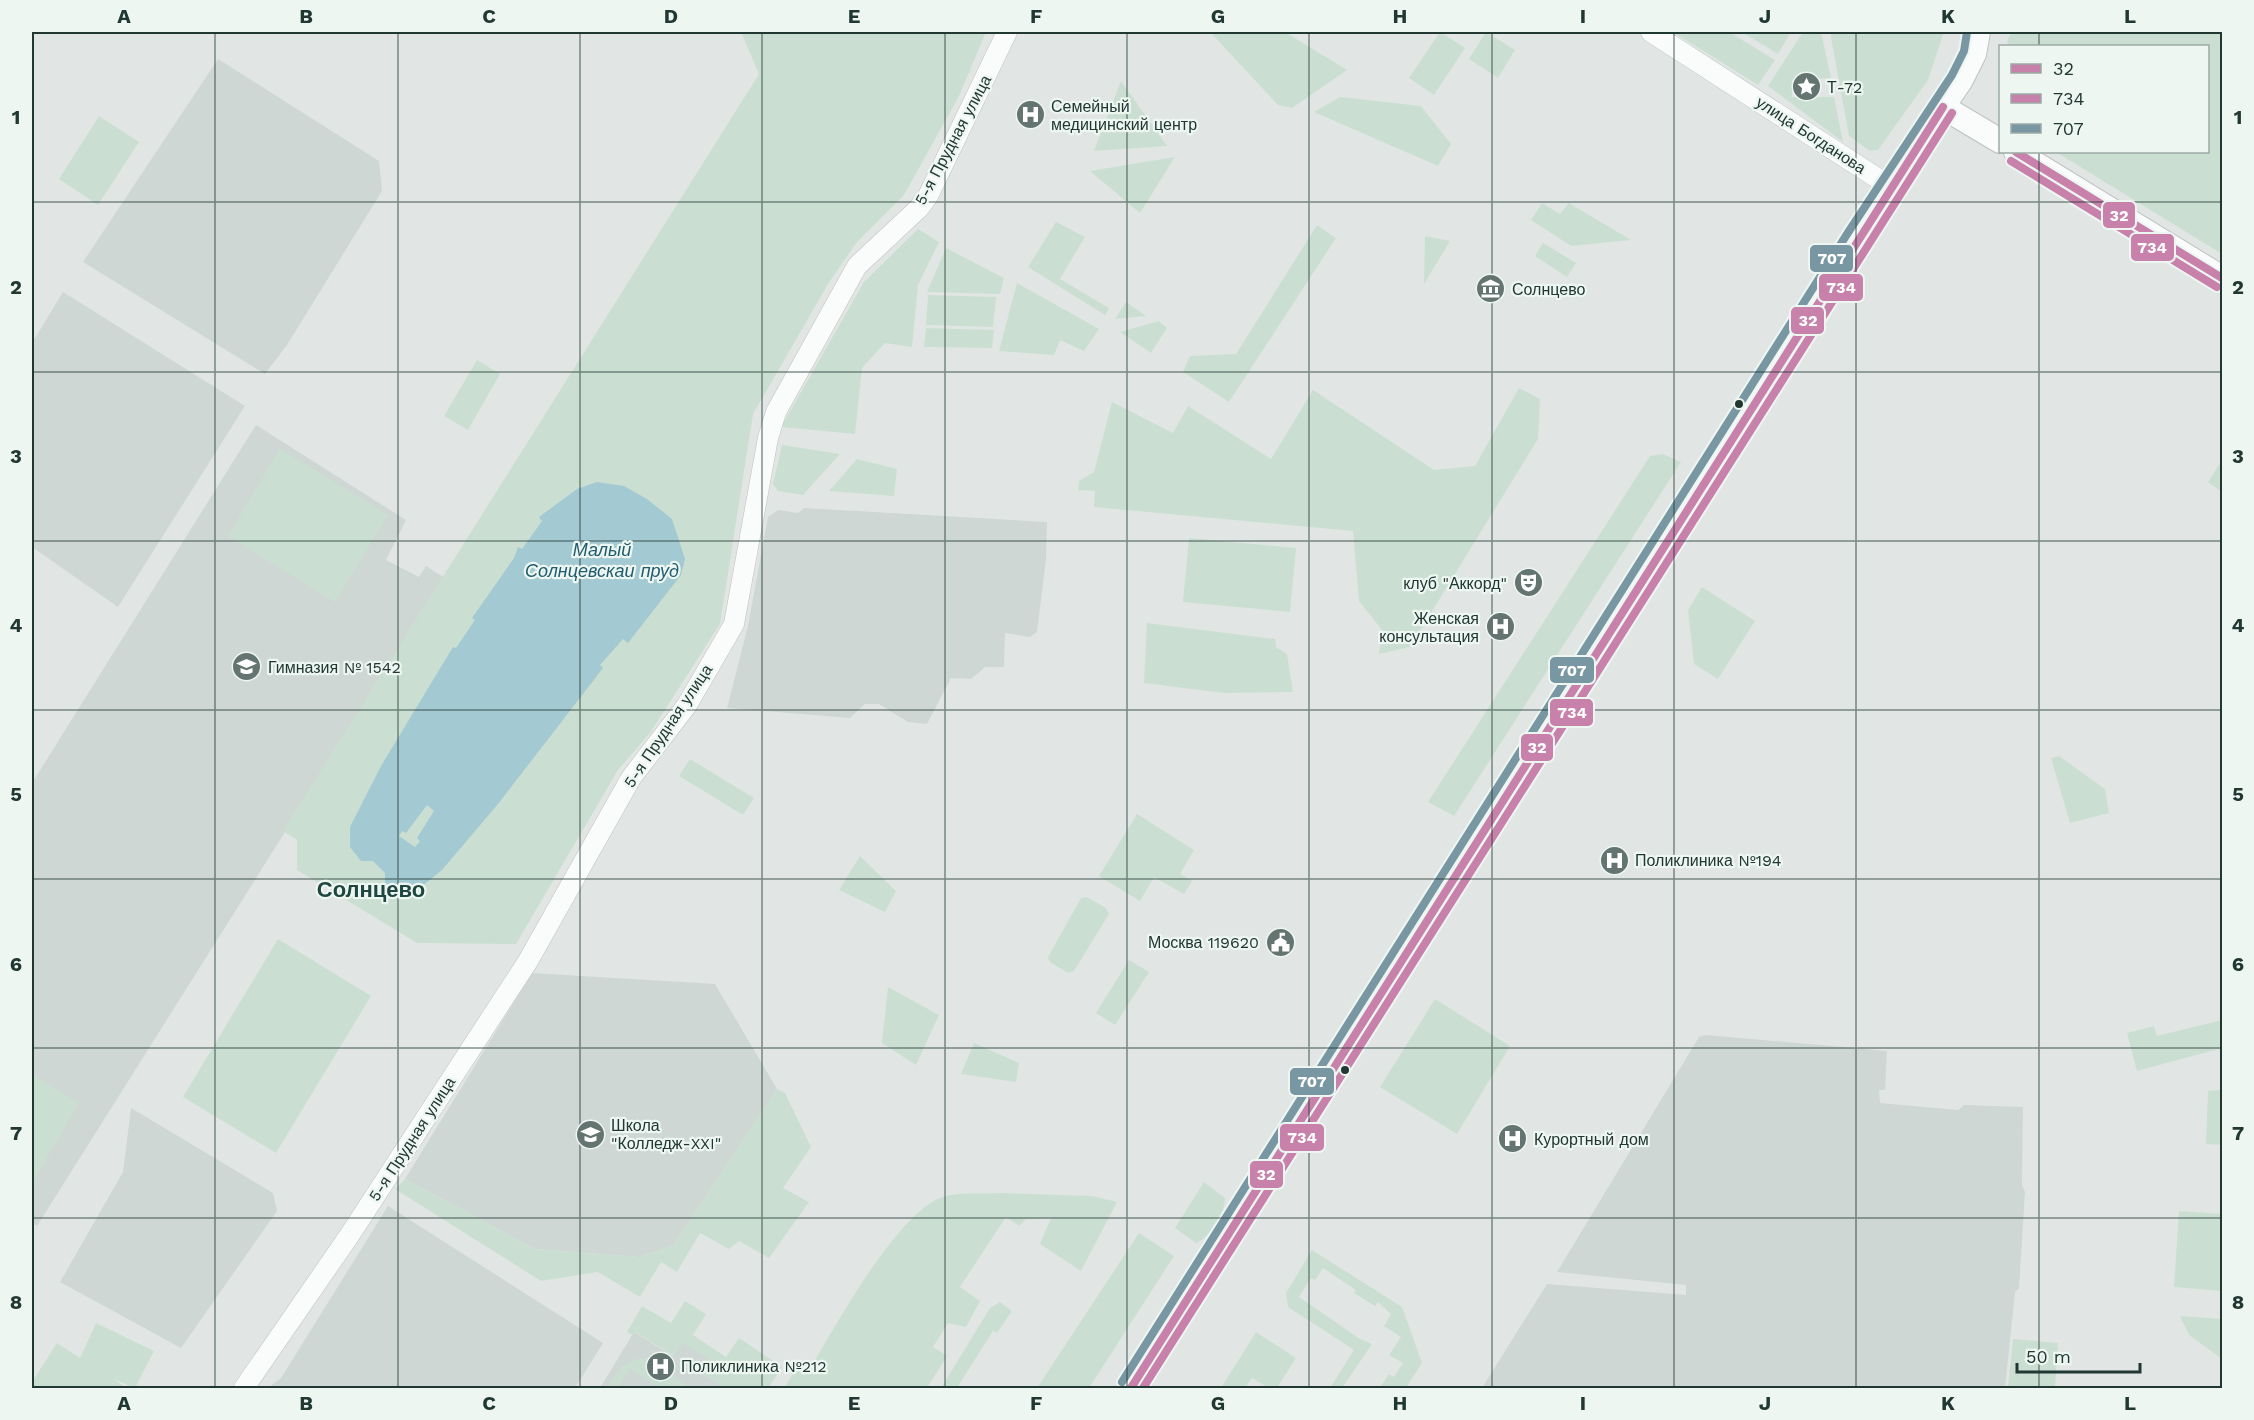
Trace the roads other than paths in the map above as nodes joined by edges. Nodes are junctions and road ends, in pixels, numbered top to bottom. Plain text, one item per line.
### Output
1 (1007, 32) edge
2 (1651, 32) edge
3 (1978, 32) edge
4 (1943, 107) junction
5 (1999, 140) edge
6 (2018, 153) edge
7 (1892, 186) junction
8 (2223, 278) edge
9 (244, 1389) edge
10 (1131, 1389) edge

1 - 9 street, 5-я Прудная улица
2 - 7 street, улица Богданова
3 - 4 street
4 - 5 street
4 - 7 street
6 - 8 street
7 - 10 street

